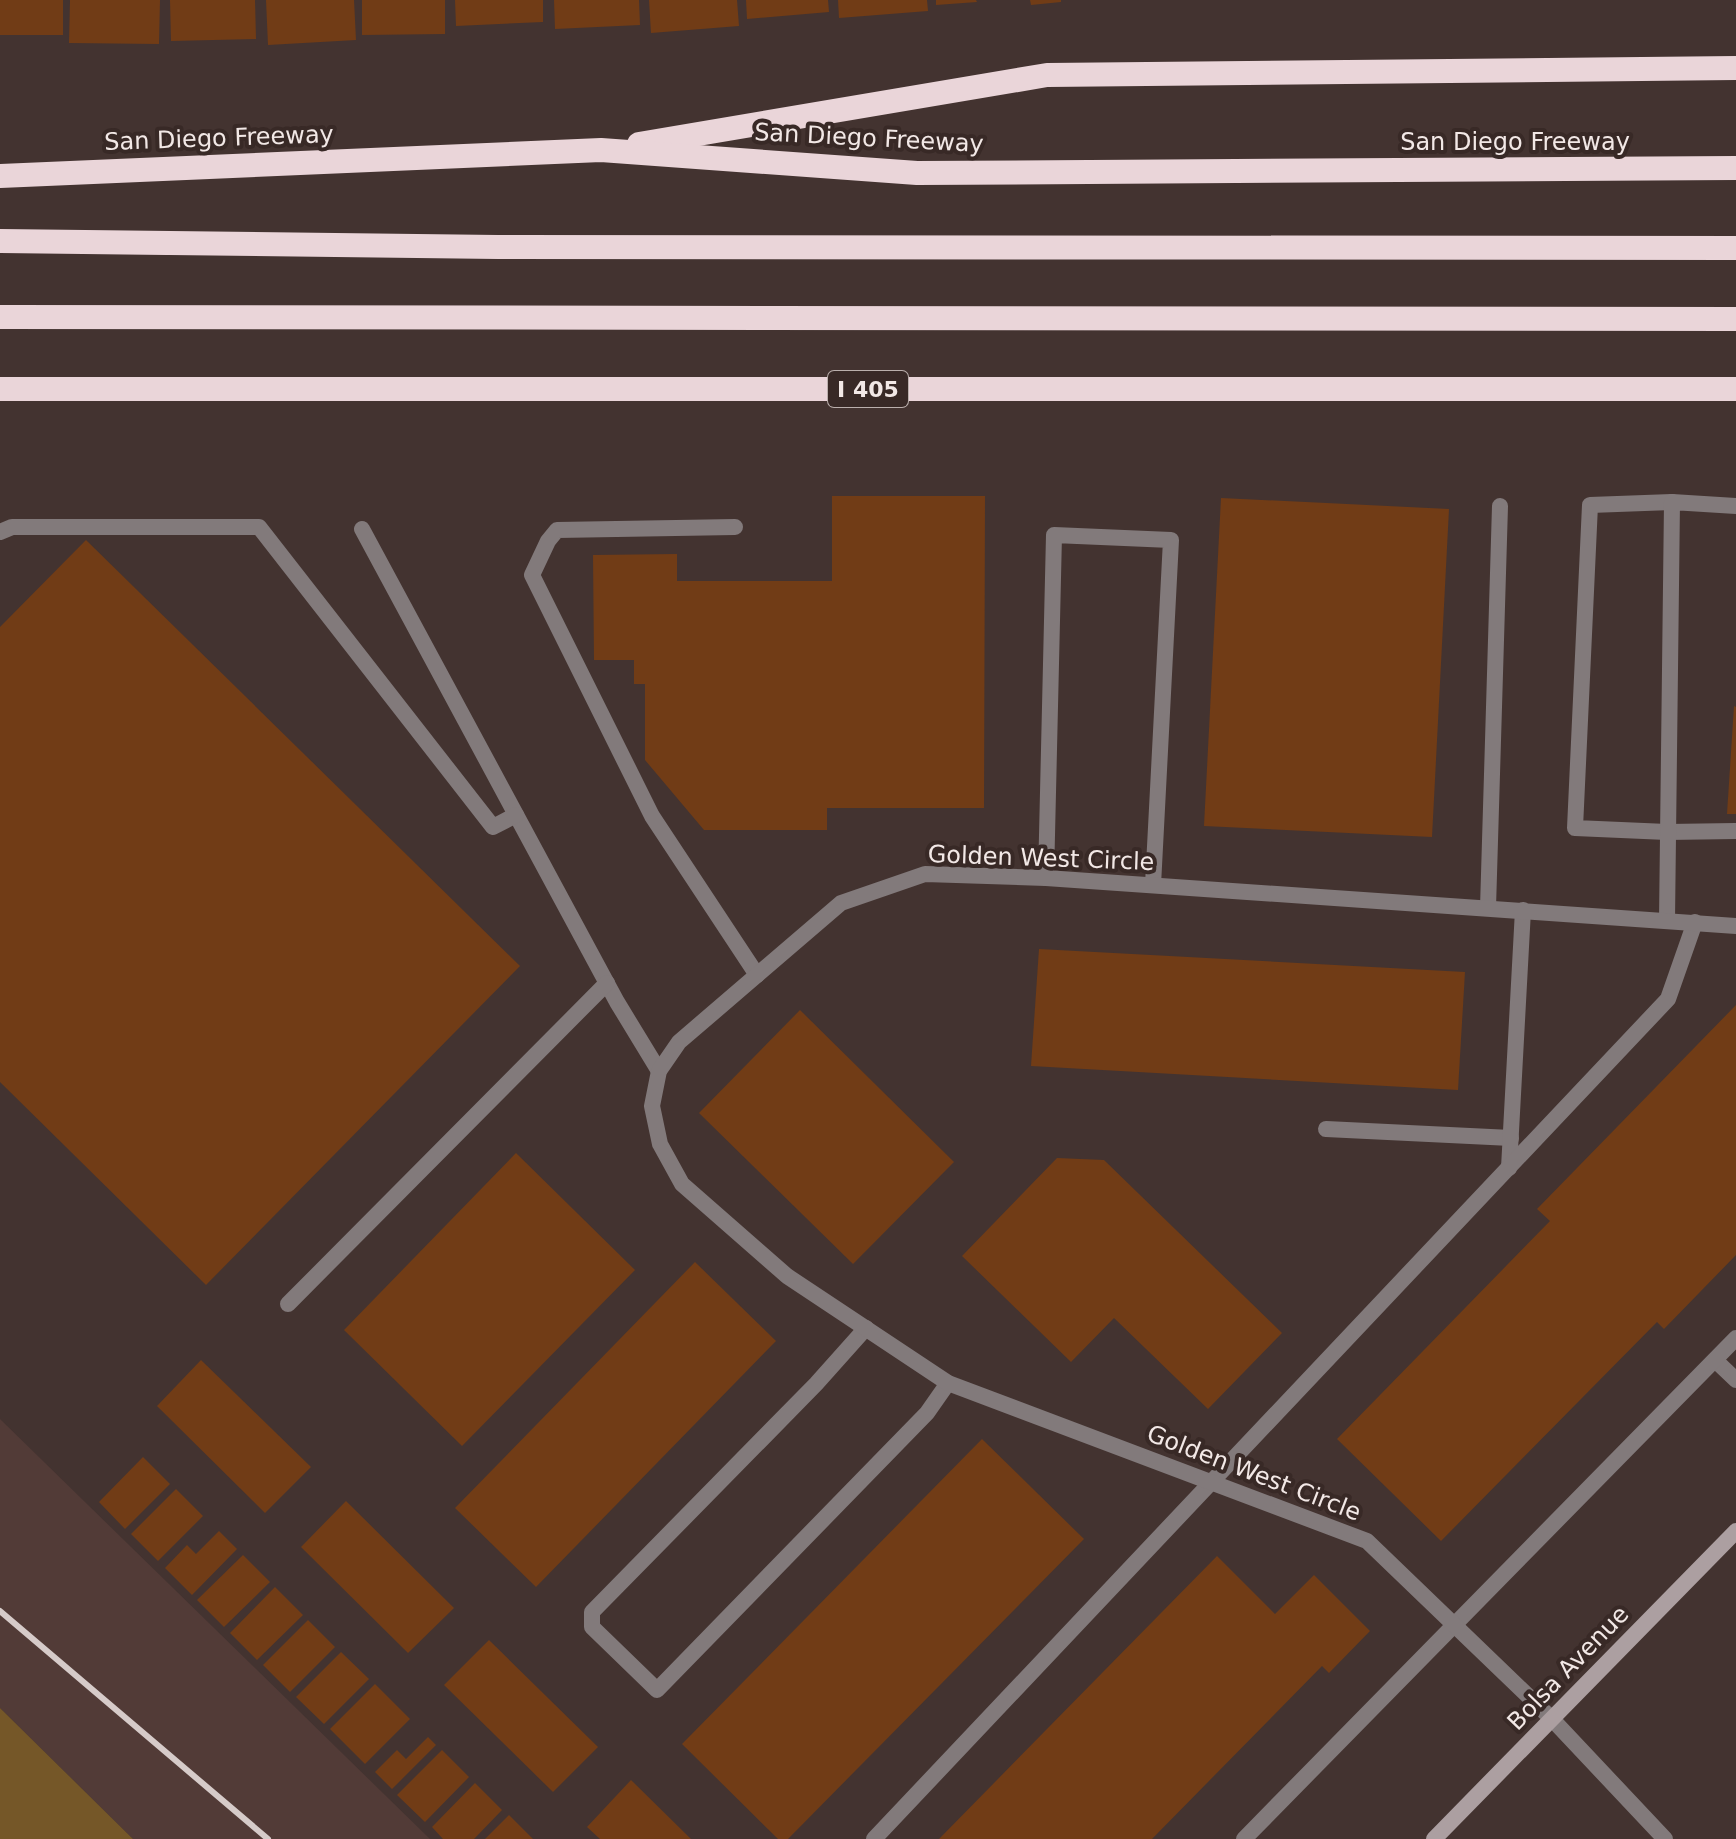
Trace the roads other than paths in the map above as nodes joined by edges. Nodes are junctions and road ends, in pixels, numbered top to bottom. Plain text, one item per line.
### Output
1 (1736, 68) edge
2 (601, 150) junction
3 (1736, 168) edge
4 (0, 176) edge
5 (0, 241) edge
6 (1736, 248) edge
7 (0, 317) edge
8 (1736, 319) edge
9 (0, 389) edge
10 (1736, 389) edge
11 (1672, 502) junction
12 (1500, 506) dead end
13 (1736, 506) edge
14 (735, 527) dead end
15 (362, 529) dead end
16 (0, 532) edge
17 (516, 815) junction
18 (1736, 831) edge
19 (1667, 832) junction
20 (1046, 878) junction
21 (1153, 885) junction
22 (1488, 908) junction
23 (1523, 910) junction
24 (1667, 920) junction
25 (1695, 922) junction
26 (1736, 926) edge
27 (757, 975) junction
28 (607, 983) junction
29 (659, 1071) junction
30 (1326, 1129) dead end
31 (1511, 1138) junction
32 (1509, 1168) junction
33 (288, 1304) dead end
34 (866, 1328) junction
35 (1736, 1338) edge
36 (1715, 1360) junction
37 (1736, 1380) edge
38 (948, 1383) junction
39 (1212, 1483) junction
40 (1736, 1531) edge
41 (1455, 1626) junction
42 (1552, 1719) junction
43 (874, 1839) edge
44 (1244, 1839) edge
45 (1434, 1839) edge
46 (1665, 1839) edge

1 - 2 highway
2 - 3 highway, San Diego Freeway
2 - 4 highway, San Diego Freeway
5 - 6 highway
7 - 8 highway
9 - 10 highway, I 405
11 - 13 street
11 - 19 street
11 - 19 street
12 - 22 street
14 - 27 street
15 - 17 street
16 - 17 street
17 - 28 street
18 - 19 street
19 - 24 street
20 - 21 street, Golden West Circle
20 - 21 street
20 - 27 street, Golden West Circle
21 - 22 street, Golden West Circle
22 - 23 street, Golden West Circle
23 - 24 street, Golden West Circle
23 - 31 street
24 - 25 street, Golden West Circle
25 - 26 street, Golden West Circle
25 - 32 street
27 - 29 street, Golden West Circle
28 - 29 street
28 - 33 street
29 - 34 street, Golden West Circle
30 - 31 street
31 - 32 street
32 - 39 street
34 - 38 street, Golden West Circle
34 - 38 street
35 - 36 street
36 - 37 street
36 - 41 street
38 - 39 street, Golden West Circle
39 - 41 street, Golden West Circle
39 - 43 street
40 - 42 main road, Bolsa Avenue
41 - 42 street, Golden West Circle
41 - 44 street
42 - 45 main road, Bolsa Avenue
42 - 46 street, Golden West Circle

